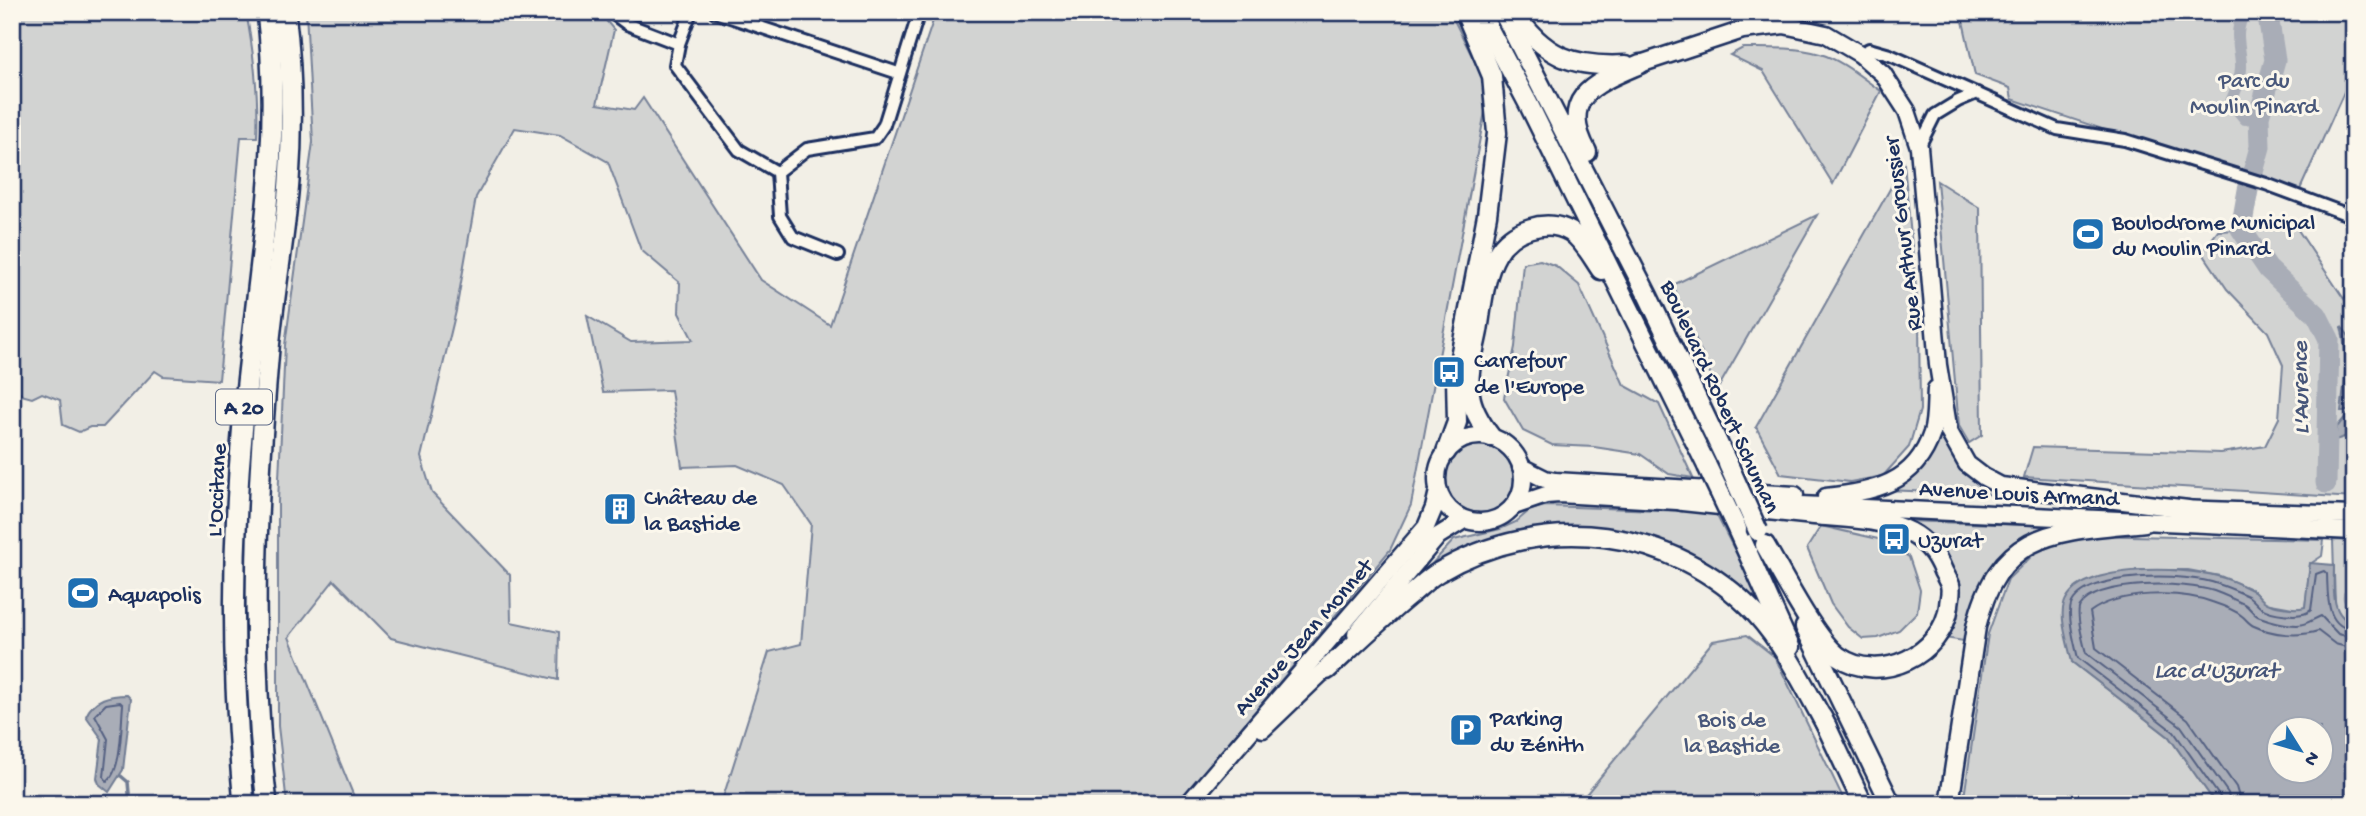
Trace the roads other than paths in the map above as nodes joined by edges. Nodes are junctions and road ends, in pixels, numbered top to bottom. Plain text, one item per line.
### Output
1 (267, 12) edge
2 (285, 12) edge
3 (611, 12) edge
4 (691, 12) edge
5 (715, 12) edge
6 (919, 12) edge
7 (1465, 12) edge
8 (1480, 12) edge
9 (1503, 12) edge
10 (1514, 12) edge
11 (679, 44) junction
12 (1860, 54) junction
13 (1640, 64) junction
14 (898, 73) junction
15 (1977, 93) junction
16 (1919, 147) junction
17 (777, 172) junction
18 (2354, 216) edge
19 (838, 255) dead end
20 (1648, 296) junction
21 (1639, 326) junction
22 (1938, 365) junction
23 (1491, 437) junction
24 (1446, 452) junction
25 (1521, 467) junction
26 (1438, 491) junction
27 (1826, 497) junction
28 (1682, 501) junction
29 (1514, 506) junction
30 (2188, 509) junction
31 (2354, 515) edge
32 (1464, 520) junction
33 (2144, 522) junction
34 (2354, 531) edge
35 (1761, 538) junction
36 (1327, 670) junction
37 (1827, 727) junction
38 (244, 804) edge
39 (267, 804) edge
40 (1188, 804) edge
41 (1200, 804) edge
42 (1863, 804) edge
43 (1891, 804) edge
44 (1949, 804) edge

1 - 38 highway, L'Occitane / A 20
2 - 39 highway, L'Occitane / A 20
3 - 11 street
4 - 11 street
5 - 14 street
6 - 14 street
7 - 24 main road
8 - 21 main road, Boulevard Robert Schuman
9 - 20 main road, Boulevard Robert Schuman
10 - 13 main road
11 - 17 street
12 - 13 main road, Rue Arthur Groussier
12 - 15 street
12 - 16 main road, Rue Arthur Groussier
13 - 20 main road
14 - 17 street
15 - 16 street
15 - 18 street
16 - 22 main road, Rue Arthur Groussier
17 - 19 street
20 - 35 main road, Boulevard Robert Schuman, bridge
21 - 23 main road
21 - 37 main road, Boulevard Robert Schuman, bridge
22 - 27 main road
22 - 30 main road
23 - 24 main road
23 - 25 main road
24 - 26 main road
25 - 27 main road
25 - 29 main road
26 - 32 main road
26 - 40 main road, Avenue Jean Monnet
27 - 30 main road, Avenue Louis Armand
28 - 29 main road
28 - 33 main road, Avenue Louis Armand
28 - 35 main road
29 - 32 main road
30 - 31 main road, Avenue Louis Armand
32 - 36 main road, Avenue Jean Monnet
33 - 34 main road, Avenue Louis Armand
33 - 44 main road
35 - 43 main road, Boulevard Robert Schuman
36 - 37 main road
36 - 41 main road, Avenue Jean Monnet
37 - 42 main road, Boulevard Robert Schuman

